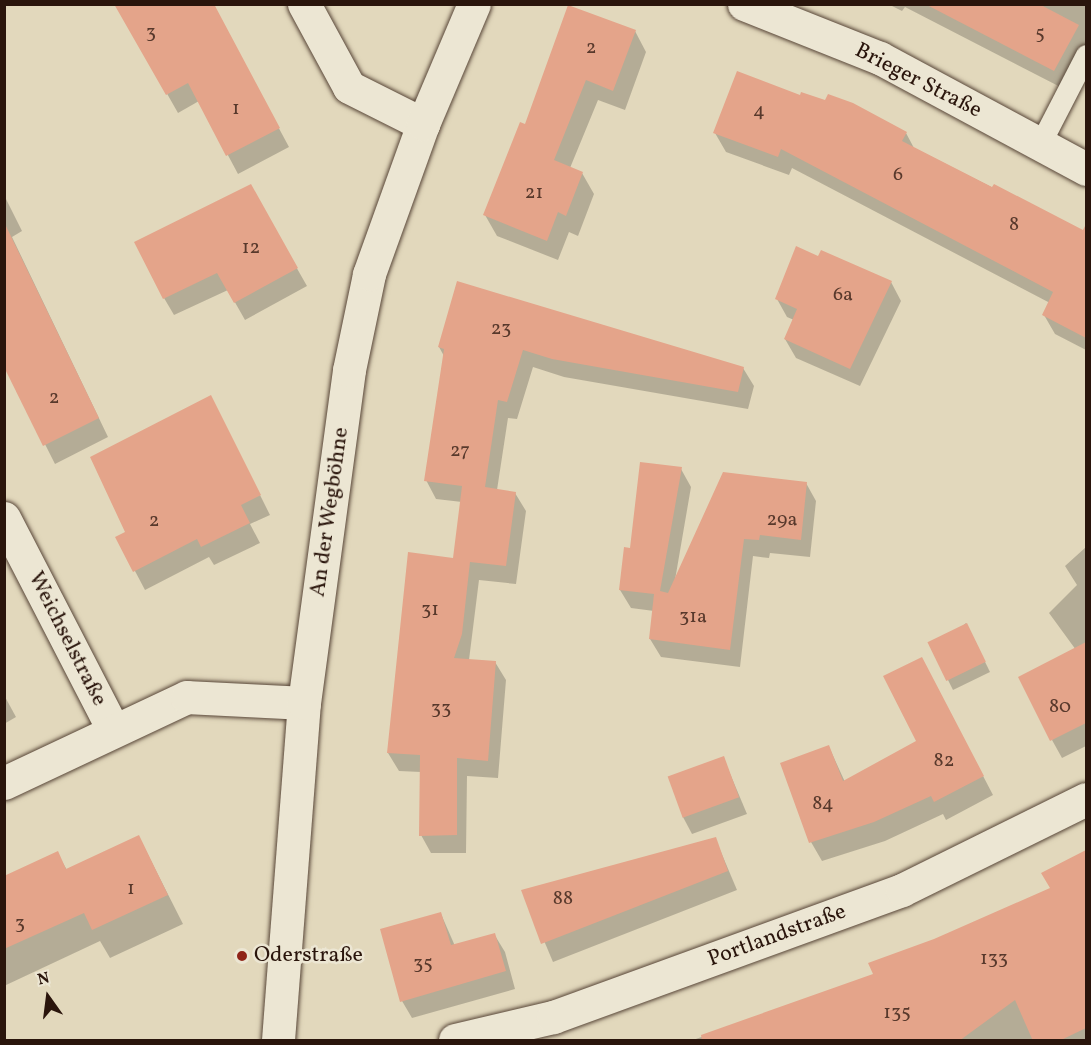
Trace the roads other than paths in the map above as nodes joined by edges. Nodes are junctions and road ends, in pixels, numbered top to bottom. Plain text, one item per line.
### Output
1 (304, 4) edge
2 (474, 4) edge
3 (744, 4) edge
4 (1086, 55) edge
5 (423, 124) junction
6 (1040, 144) junction
7 (1086, 169) edge
8 (4, 518) edge
9 (304, 703) junction
10 (113, 729) junction
11 (4, 783) edge
12 (1086, 800) edge
13 (278, 1041) edge
14 (455, 1041) edge

1 - 5 street
2 - 5 street, An der Wegböhne
3 - 6 street, Brieger Straße
4 - 6 lane
5 - 9 street, An der Wegböhne
6 - 7 street, Brieger Straße
8 - 10 street, Weichselstraße
9 - 10 street
9 - 13 street, An der Wegböhne
10 - 11 street
12 - 14 street, Portlandstraße

